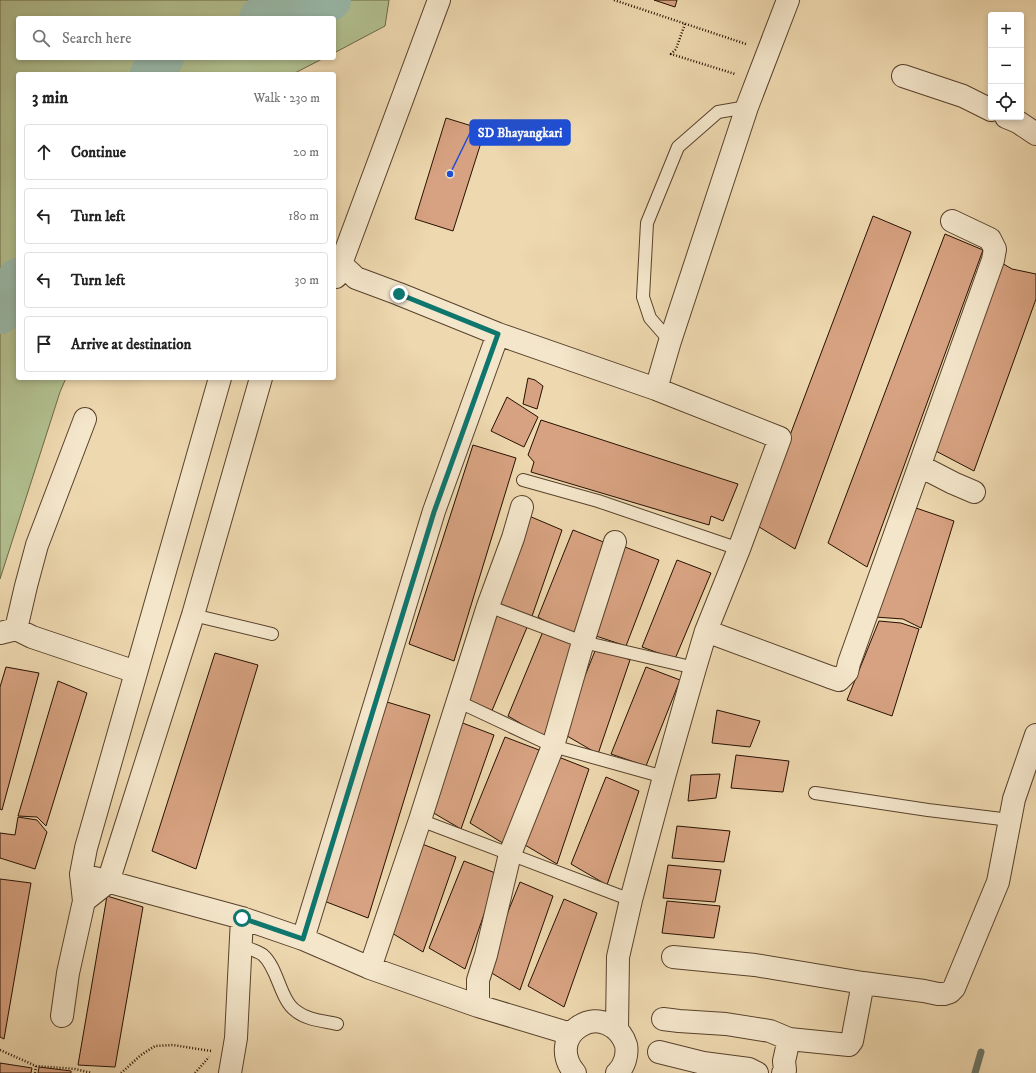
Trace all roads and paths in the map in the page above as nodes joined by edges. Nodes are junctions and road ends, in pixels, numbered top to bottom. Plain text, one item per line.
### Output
1 (439, 0) edge
2 (614, 0) edge
3 (788, 0) edge
4 (686, 24) junction
5 (744, 50) dead end
6 (736, 74) dead end
7 (903, 76) dead end
8 (747, 107) junction
9 (988, 108) edge
10 (1013, 120) edge
11 (1036, 134) edge
12 (952, 221) dead end
13 (340, 271) edge
14 (498, 334) junction
15 (670, 341) junction
16 (219, 380) edge
17 (260, 380) edge
18 (656, 389) junction
19 (85, 418) dead end
20 (920, 466) junction
21 (523, 480) dead end
22 (974, 492) dead end
23 (522, 507) dead end
24 (615, 542) dead end
25 (739, 549) junction
26 (488, 606) junction
27 (193, 615) junction
28 (8, 631) edge
29 (706, 631) junction
30 (272, 634) dead end
31 (583, 642) junction
32 (695, 668) junction
33 (136, 672) junction
34 (457, 701) junction
35 (1036, 735) edge
36 (553, 746) junction
37 (664, 777) junction
38 (816, 793) dead end
39 (420, 820) junction
40 (1010, 820) junction
41 (510, 854) junction
42 (82, 874) junction
43 (108, 882) junction
44 (631, 900) junction
45 (84, 901) junction
46 (242, 918) junction
47 (303, 939) junction
48 (240, 945) junction
49 (673, 957) dead end
50 (370, 968) junction
51 (863, 983) junction
52 (478, 1006) junction
53 (62, 1016) dead end
54 (663, 1019) dead end
55 (337, 1024) dead end
56 (617, 1029) junction
57 (570, 1034) junction
58 (789, 1039) junction
59 (0, 1050) edge
60 (213, 1052) dead end
61 (659, 1052) dead end
62 (36, 1066) junction
63 (75, 1069) junction
64 (35, 1073) edge
65 (75, 1073) edge
66 (92, 1073) edge
67 (121, 1073) edge
68 (230, 1073) edge
69 (575, 1073) edge
70 (617, 1073) edge
71 (757, 1073) edge
72 (783, 1073) edge

1 - 13 street
2 - 4 path
3 - 8 street
4 - 5 path
4 - 6 path
7 - 9 street
8 - 15 street
8 - 15 lane
10 - 11 street
12 - 20 street
13 - 14 street
14 - 18 street
14 - 47 street
15 - 18 street
16 - 33 street
17 - 27 street
18 - 25 street
19 - 28 street
20 - 22 street
20 - 29 street
21 - 25 lane
23 - 26 street
24 - 31 street
25 - 29 street
26 - 31 lane
26 - 34 street
27 - 30 lane
27 - 43 street
28 - 33 street
29 - 32 street
31 - 32 lane
31 - 36 street
32 - 37 street
33 - 42 street
34 - 36 lane
34 - 39 street
35 - 40 street
36 - 37 lane
36 - 41 street
37 - 44 street
38 - 40 lane
39 - 41 lane
39 - 50 street
40 - 51 street
41 - 44 lane
41 - 52 street
42 - 43 street
42 - 45 street
43 - 45 street
43 - 46 street
44 - 56 street
45 - 53 street
46 - 47 street
46 - 48 street
47 - 50 street
48 - 55 lane
48 - 68 street
49 - 51 street
50 - 52 street
51 - 58 street
52 - 57 street
54 - 58 street
56 - 57 street
56 - 70 street
57 - 69 street
58 - 72 street
59 - 62 path
60 - 67 path
61 - 71 street
62 - 63 path
62 - 64 path
63 - 65 path
63 - 66 path

